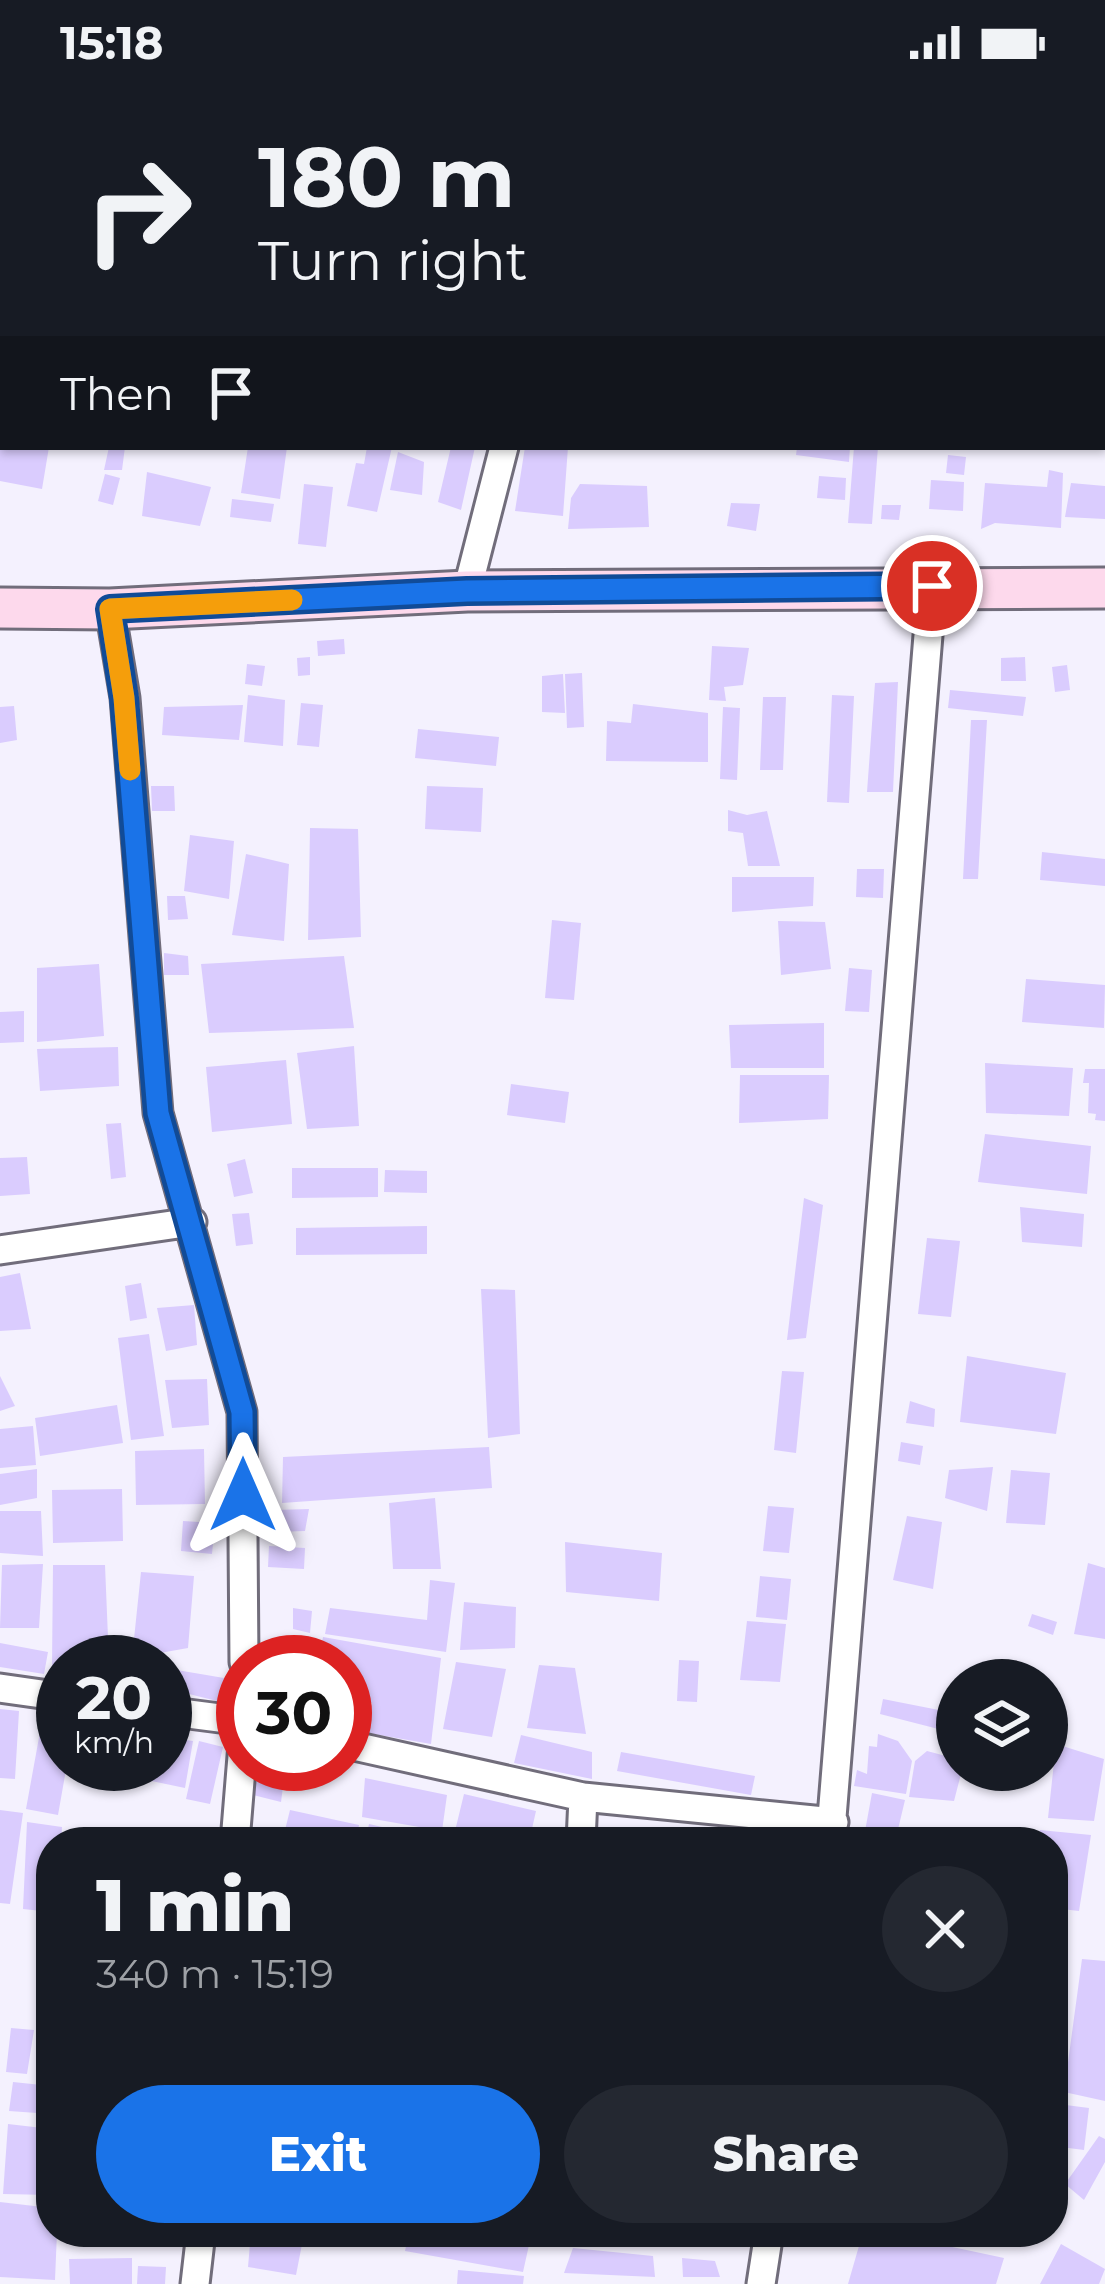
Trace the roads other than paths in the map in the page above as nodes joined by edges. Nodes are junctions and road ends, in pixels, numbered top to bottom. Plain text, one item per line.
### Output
1 (503, 450) edge
2 (932, 586) junction
3 (1105, 587) edge
4 (467, 591) junction
5 (0, 608) edge
6 (110, 609) junction
7 (192, 1222) junction
8 (0, 1250) edge
9 (244, 1635) edge
10 (0, 1688) edge
11 (36, 1693) edge
12 (372, 1750) edge
13 (239, 1791) edge
14 (583, 1797) junction
15 (236, 1827) edge
16 (582, 1827) edge
17 (796, 1827) edge
18 (832, 1827) edge
19 (199, 2247) edge
20 (766, 2247) edge
21 (195, 2284) edge
22 (760, 2284) edge

1 - 4 street
2 - 3 street
2 - 4 street
2 - 18 street
4 - 6 street
5 - 6 street
6 - 7 street
7 - 8 street
7 - 9 street
10 - 11 street
12 - 14 street
13 - 15 street
14 - 16 street
14 - 17 street
19 - 21 street
20 - 22 street

